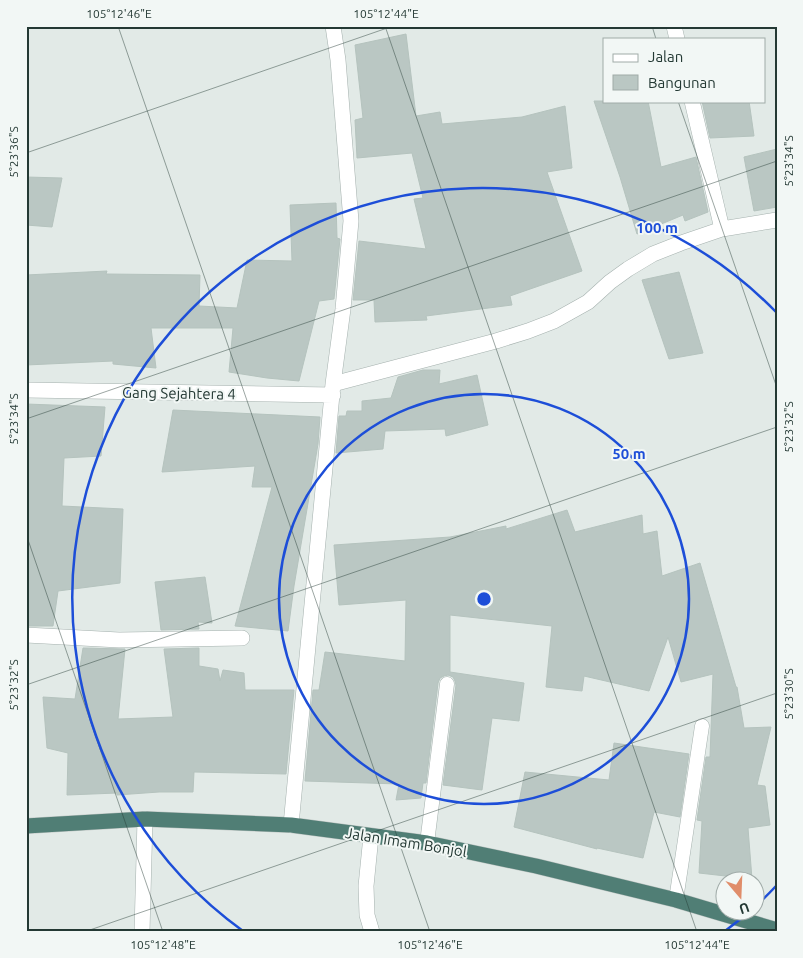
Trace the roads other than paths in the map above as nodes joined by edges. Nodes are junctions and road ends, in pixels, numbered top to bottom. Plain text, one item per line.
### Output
1 (333, 26) edge
2 (692, 102) edge
3 (777, 220) edge
4 (722, 229) junction
5 (26, 390) edge
6 (333, 390) junction
7 (26, 635) edge
8 (242, 638) dead end
9 (446, 684) dead end
10 (702, 726) dead end
11 (145, 819) junction
12 (292, 825) junction
13 (26, 826) edge
14 (370, 836) junction
15 (427, 843) junction
16 (676, 900) junction
17 (777, 930) edge
18 (142, 932) edge
19 (372, 932) edge

1 - 6 street
2 - 4 street
3 - 4 street, Gang Sejahtera 4
4 - 6 street, Gang Sejahtera 4
5 - 6 street, Gang Sejahtera 4
6 - 12 street
7 - 8 street
9 - 15 lane
10 - 16 lane
11 - 12 highway, Jalan Imam Bonjol
11 - 13 highway, Jalan Imam Bonjol
11 - 18 street
12 - 14 highway, Jalan Imam Bonjol
14 - 15 highway, Jalan Imam Bonjol
14 - 19 street
15 - 16 highway, Jalan Imam Bonjol
16 - 17 highway, Jalan Imam Bonjol

